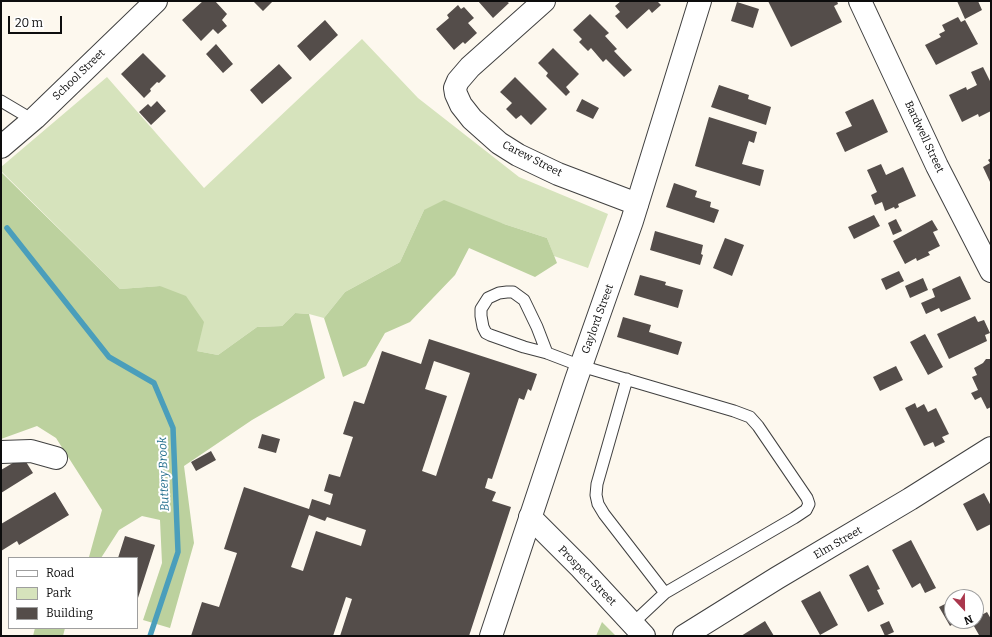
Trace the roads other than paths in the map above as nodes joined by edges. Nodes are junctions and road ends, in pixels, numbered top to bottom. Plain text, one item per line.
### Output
1 (156, 1) edge
2 (544, 1) edge
3 (700, 1) edge
4 (860, 1) edge
5 (1, 101) edge
6 (33, 120) junction
7 (1, 147) edge
8 (637, 204) junction
9 (991, 271) edge
10 (547, 353) junction
11 (581, 366) junction
12 (627, 379) junction
13 (991, 448) edge
14 (1, 452) edge
15 (56, 458) dead end
16 (530, 518) junction
17 (665, 593) junction
18 (638, 630) edge
19 (491, 636) edge
20 (684, 636) edge

1 - 6 street, School Street
2 - 8 street, Carew Street
3 - 8 street, Gaylord Street
4 - 9 street, Bardwell Street
5 - 6 lane
6 - 7 street, School Street
8 - 11 street, Gaylord Street
10 - 10 lane
10 - 11 lane
11 - 12 lane
11 - 16 street, Gaylord Street
12 - 17 lane
12 - 17 lane
13 - 20 street, Elm Street
14 - 15 street
16 - 18 street, Prospect Street
16 - 19 street, Gaylord Street
17 - 18 lane

